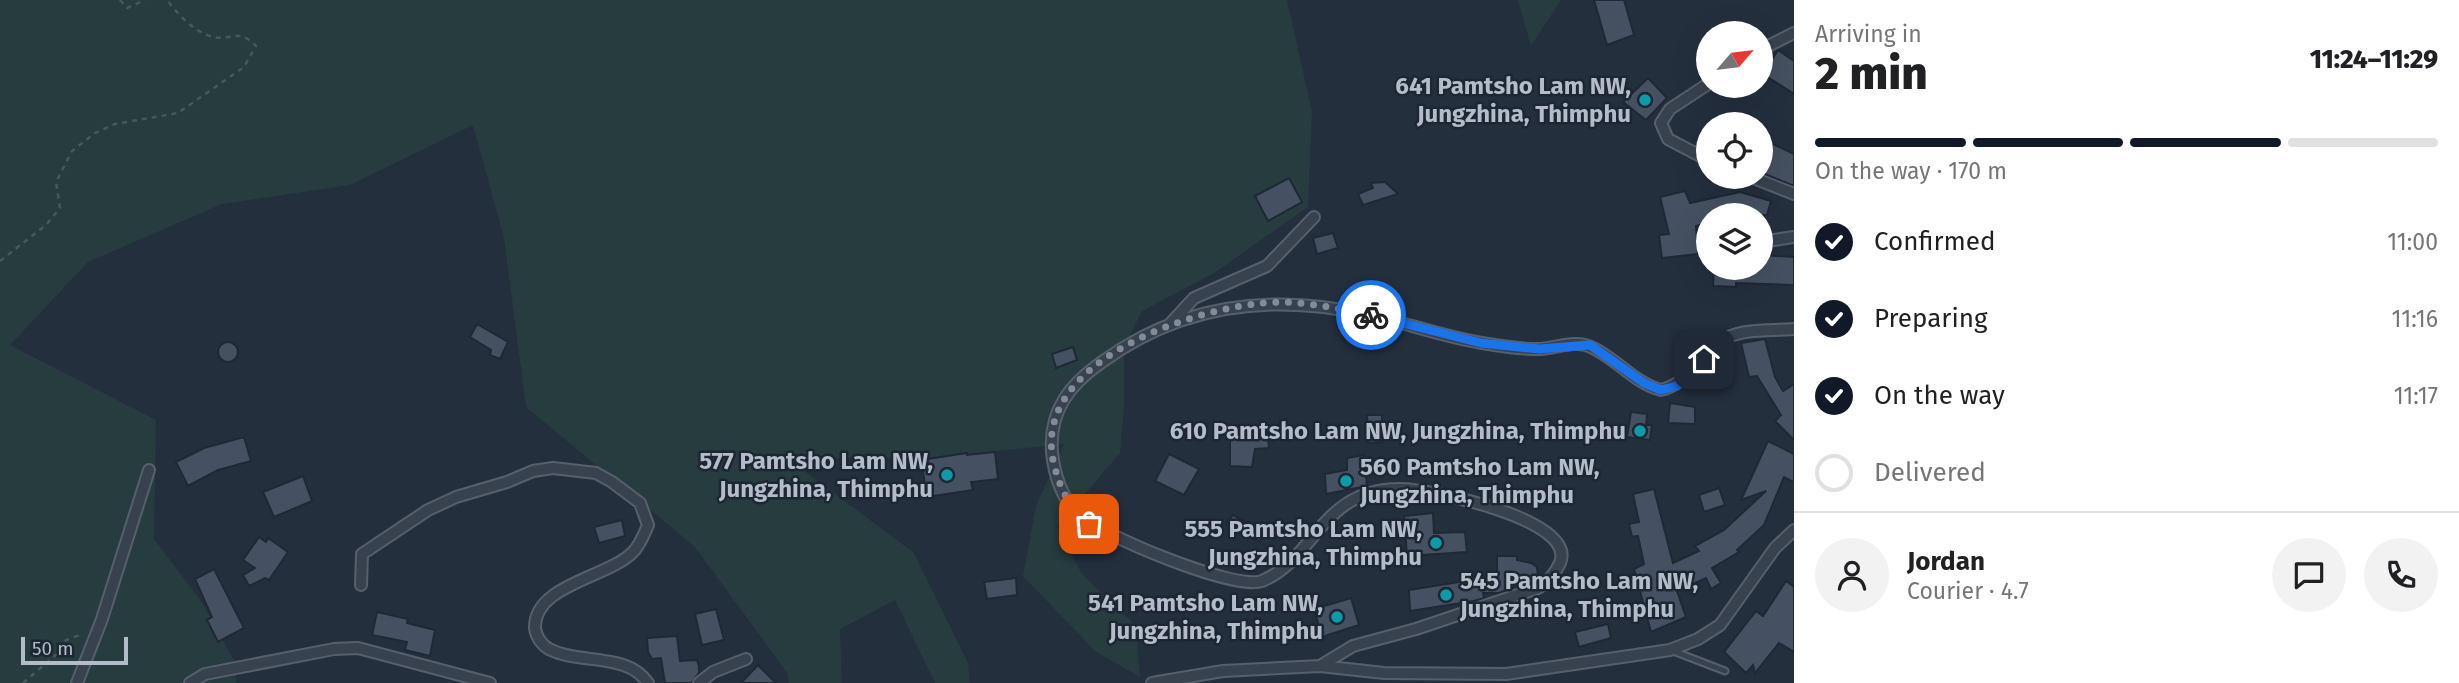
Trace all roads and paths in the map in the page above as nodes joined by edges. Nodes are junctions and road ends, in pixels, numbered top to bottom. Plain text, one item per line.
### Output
1 (120, 0) edge
2 (145, 0) edge
3 (167, 0) edge
4 (1794, 33) edge
5 (1773, 44) edge
6 (1696, 91) edge
7 (1696, 154) edge
8 (1773, 186) edge
9 (1794, 194) edge
10 (1314, 217) dead end
11 (1794, 237) edge
12 (1773, 241) edge
13 (0, 261) edge
14 (1170, 324) junction
15 (1794, 329) edge
16 (149, 470) dead end
17 (1794, 530) edge
18 (361, 585) dead end
19 (99, 628) junction
20 (1670, 650) junction
21 (746, 659) dead end
22 (1320, 666) junction
23 (1725, 671) dead end
24 (23, 683) edge
25 (77, 683) edge
26 (190, 683) edge
27 (490, 683) edge
28 (648, 683) edge
29 (699, 683) edge
30 (1153, 683) edge

1 - 2 path
3 - 13 path
4 - 5 street
6 - 7 street
8 - 9 street
10 - 14 street
11 - 12 street
14 - 15 street
14 - 22 street
16 - 19 street
17 - 20 street
18 - 28 street
19 - 24 path
19 - 25 street
20 - 22 street
20 - 23 lane
21 - 29 street
22 - 30 street
26 - 27 street

